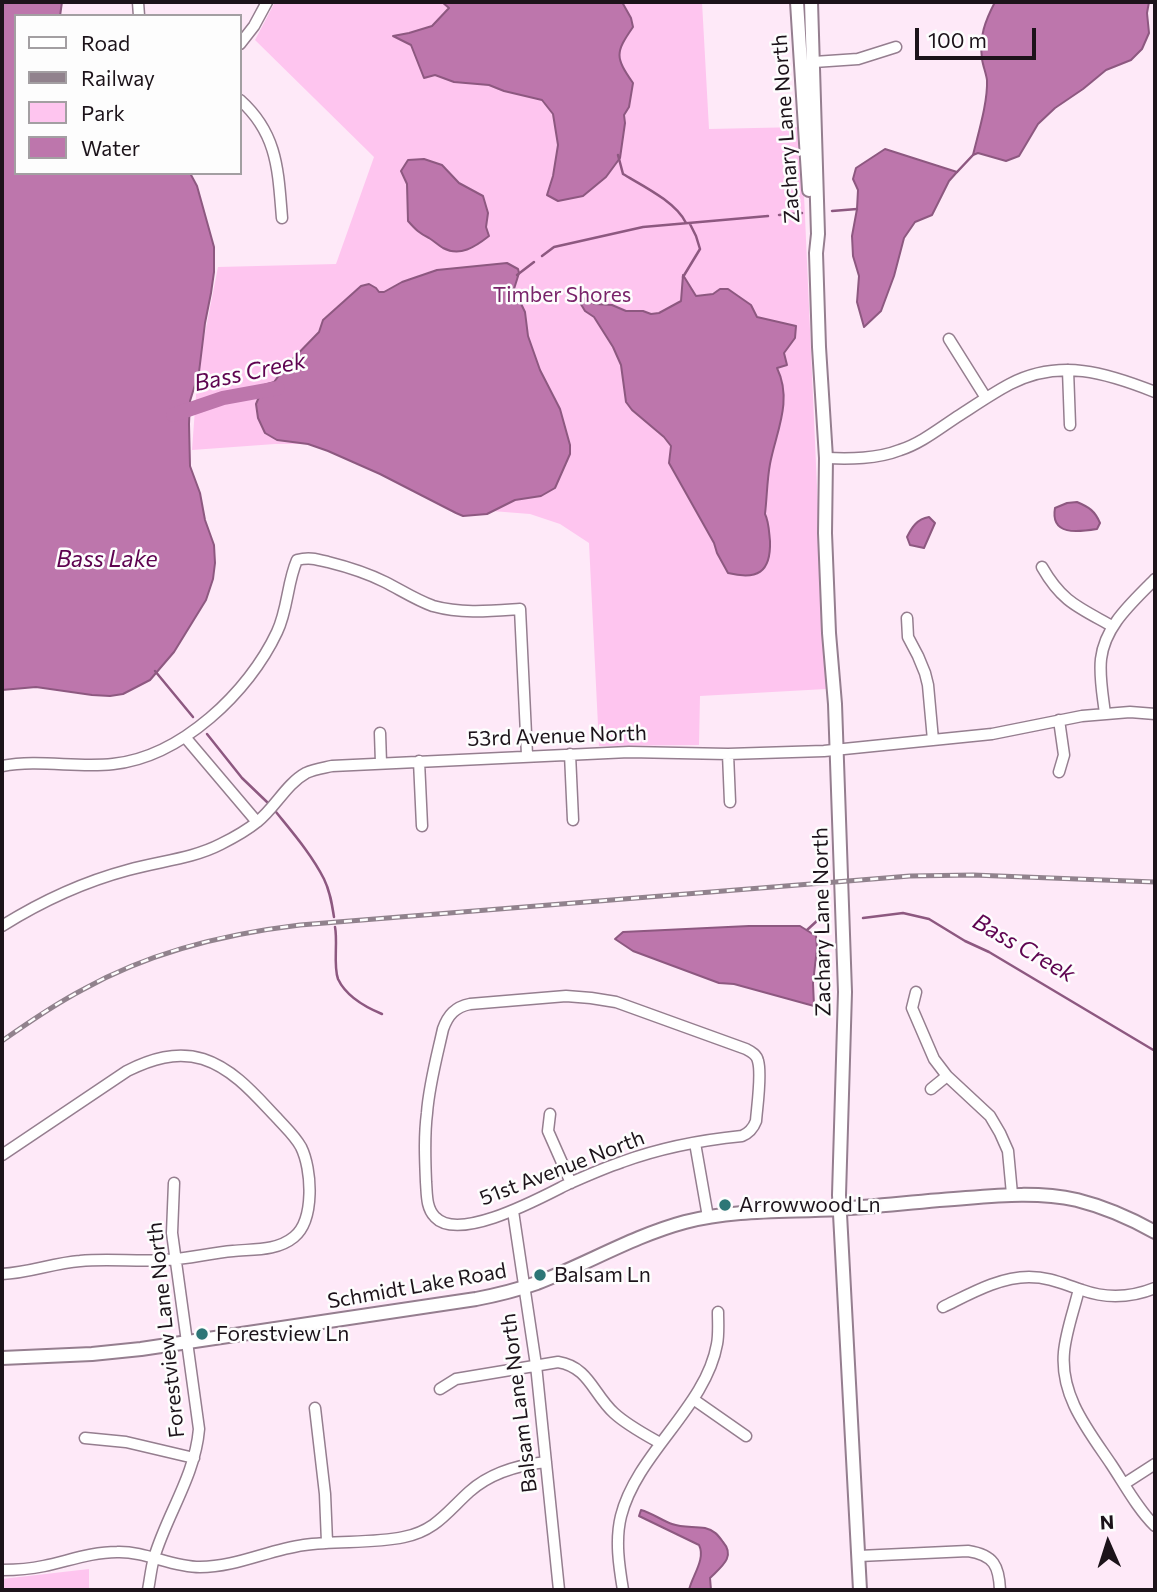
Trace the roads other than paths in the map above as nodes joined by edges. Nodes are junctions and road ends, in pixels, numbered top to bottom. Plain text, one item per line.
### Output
1 (267, 2) edge
2 (797, 2) edge
3 (811, 2) edge
4 (242, 41) edge
5 (896, 47) dead end
6 (814, 62) junction
7 (242, 102) edge
8 (282, 218) dead end
9 (816, 253) junction
10 (949, 339) dead end
11 (1068, 370) junction
12 (1155, 392) edge
13 (986, 398) junction
14 (1070, 425) dead end
15 (826, 458) junction
16 (1042, 567) dead end
17 (1155, 579) edge
18 (907, 618) dead end
19 (1112, 626) junction
20 (1105, 714) junction
21 (1155, 714) edge
22 (1059, 720) junction
23 (380, 733) dead end
24 (185, 737) junction
25 (933, 740) junction
26 (836, 749) junction
27 (570, 754) junction
28 (728, 754) junction
29 (527, 755) junction
30 (419, 761) junction
31 (381, 763) junction
32 (2, 766) edge
33 (1059, 772) dead end
34 (730, 802) dead end
35 (573, 820) dead end
36 (257, 822) junction
37 (422, 826) dead end
38 (2, 926) edge
39 (916, 992) dead end
40 (947, 1076) junction
41 (931, 1089) dead end
42 (550, 1114) dead end
43 (695, 1143) junction
44 (2, 1155) edge
45 (174, 1183) dead end
46 (571, 1183) junction
47 (1012, 1194) junction
48 (840, 1209) junction
49 (513, 1211) junction
50 (708, 1217) junction
51 (1155, 1232) edge
52 (175, 1259) junction
53 (2, 1274) edge
54 (524, 1287) junction
55 (1079, 1289) junction
56 (1155, 1289) edge
57 (943, 1307) dead end
58 (718, 1312) dead end
59 (187, 1342) junction
60 (2, 1358) edge
61 (536, 1365) junction
62 (440, 1389) dead end
63 (693, 1398) junction
64 (315, 1408) dead end
65 (746, 1436) dead end
66 (85, 1438) dead end
67 (660, 1443) junction
68 (194, 1458) junction
69 (546, 1462) junction
70 (1155, 1464) edge
71 (1124, 1484) junction
72 (1155, 1525) edge
73 (327, 1542) junction
74 (859, 1556) junction
75 (154, 1557) junction
76 (2, 1570) edge
77 (148, 1590) edge
78 (559, 1590) edge
79 (624, 1590) edge
80 (860, 1590) edge
81 (1000, 1590) edge

1 - 4 street
2 - 9 street, Zachary Lane North
3 - 6 street, Zachary Lane North
5 - 6 street
6 - 9 street, Zachary Lane North
7 - 8 street
9 - 15 street, Zachary Lane North
10 - 13 street
11 - 12 street
11 - 13 street
11 - 14 street
13 - 15 street
15 - 26 street, Zachary Lane North
16 - 19 street
17 - 19 street
18 - 25 street
19 - 20 street
20 - 21 street, 53rd Avenue North
20 - 22 street, 53rd Avenue North
22 - 25 street, 53rd Avenue North
22 - 33 street
23 - 31 street
24 - 29 street
24 - 32 street
24 - 36 street
25 - 26 street, 53rd Avenue North
26 - 28 street, 53rd Avenue North
26 - 48 street, Zachary Lane North
27 - 28 street, 53rd Avenue North
27 - 29 street, 53rd Avenue North
27 - 35 street
28 - 34 street
29 - 30 street, 53rd Avenue North
30 - 31 street, 53rd Avenue North
30 - 37 street
31 - 36 street, 53rd Avenue North
36 - 38 street, 53rd Avenue North
39 - 40 street
40 - 41 street
40 - 47 street
42 - 46 street
43 - 46 street, 51st Avenue North
43 - 49 street, 51st Avenue North
43 - 50 street
44 - 52 street
45 - 52 street, Forestview Lane North
46 - 49 street, 51st Avenue North
47 - 48 street, Schmidt Lake Road
47 - 51 street, Schmidt Lake Road
48 - 50 street, Schmidt Lake Road
48 - 74 street, Zachary Lane North
49 - 54 street, Balsam Lane North
50 - 54 street, Schmidt Lake Road
52 - 53 street
52 - 59 street, Forestview Lane North
54 - 59 street, Schmidt Lake Road
54 - 61 street, Balsam Lane North
55 - 56 street
55 - 57 street
55 - 71 street
58 - 63 street
59 - 60 street, Schmidt Lake Road
59 - 68 street, Forestview Lane North
61 - 62 street
61 - 67 street
61 - 69 street, Balsam Lane North
63 - 65 street
63 - 67 street
64 - 73 street
66 - 68 street
67 - 79 street
68 - 75 street, Forestview Lane North
69 - 73 street
69 - 78 street, Balsam Lane North
70 - 71 street
71 - 72 street
73 - 75 street
74 - 80 street, Zachary Lane North
74 - 81 street
75 - 76 street
75 - 77 street, Forestview Lane North

